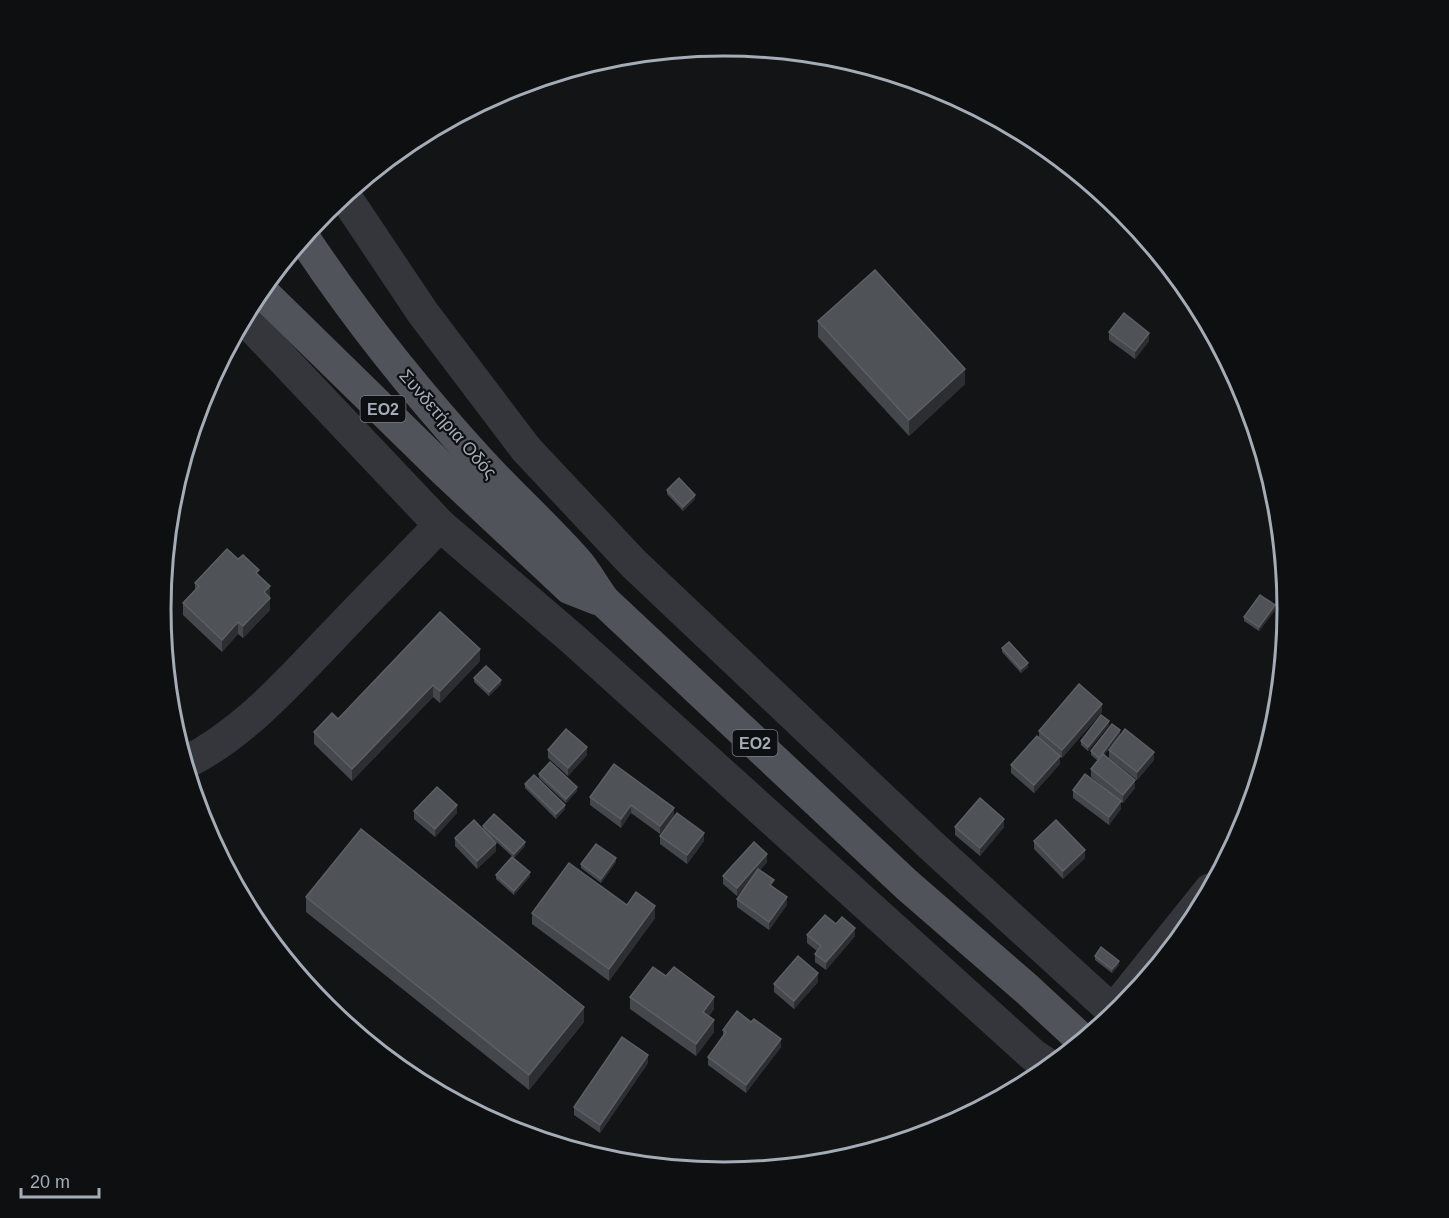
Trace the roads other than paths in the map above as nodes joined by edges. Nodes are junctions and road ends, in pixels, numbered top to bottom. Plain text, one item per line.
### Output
1 (349, 203) edge
2 (308, 244) edge
3 (267, 297) edge
4 (250, 324) edge
5 (440, 525) junction
6 (604, 601) junction
7 (192, 759) edge
8 (1109, 1007) edge
9 (1077, 1035) edge
10 (1043, 1061) edge

1 - 8 street
2 - 6 main road, Συνδετήρια Οδός
3 - 6 main road, ΕΟ2
4 - 5 street
5 - 7 street
5 - 10 street
6 - 9 main road, ΕΟ2

